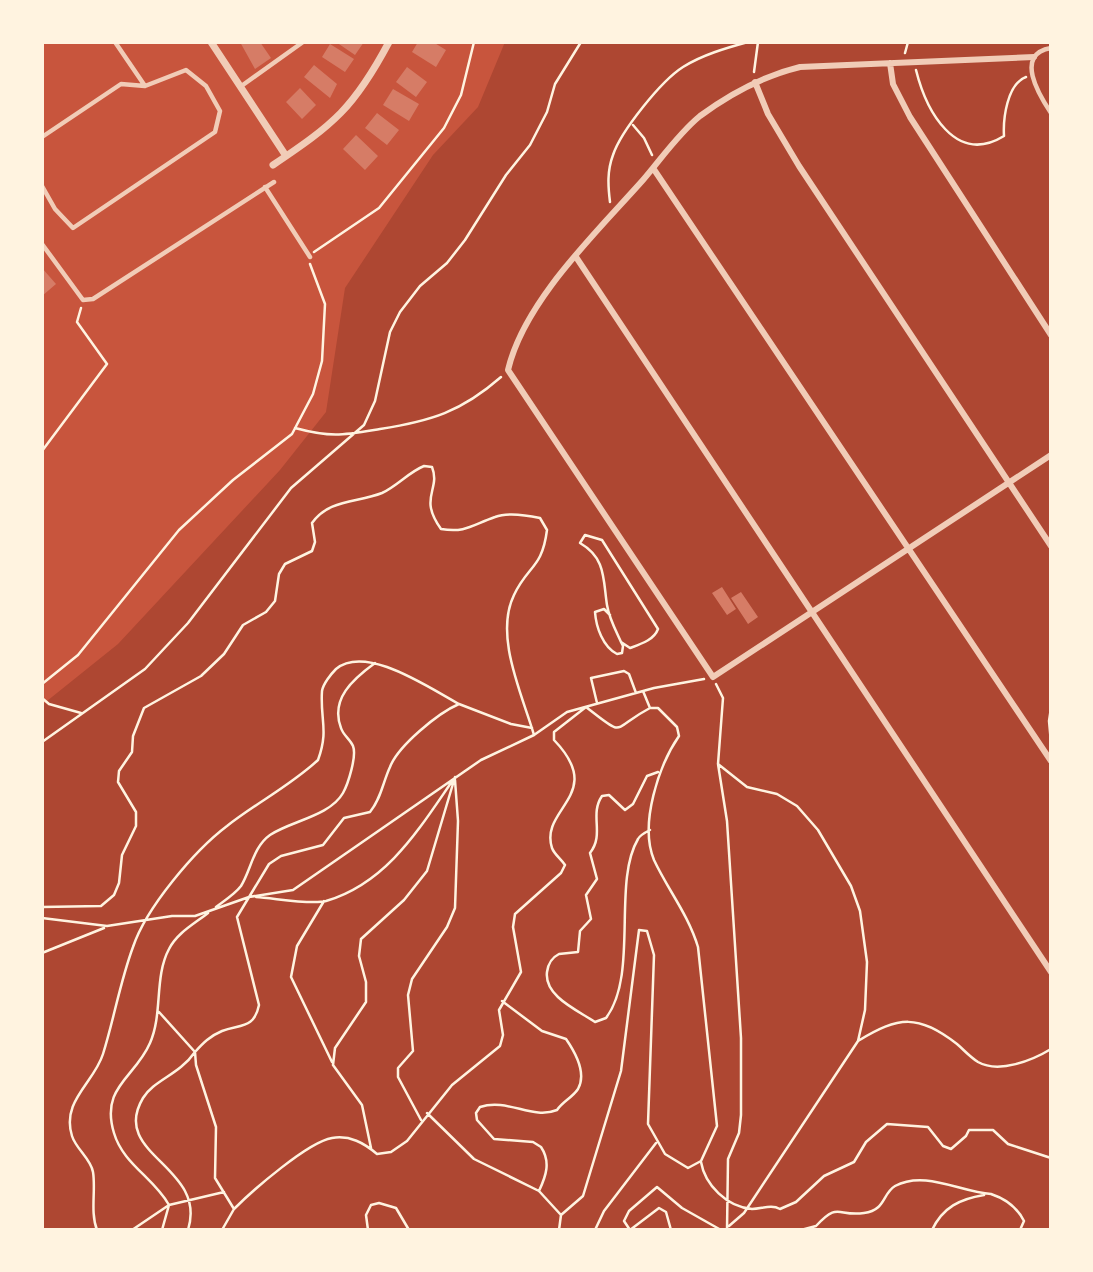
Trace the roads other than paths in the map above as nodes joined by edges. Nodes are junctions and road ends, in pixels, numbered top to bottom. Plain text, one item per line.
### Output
1 (115, 42) edge
2 (211, 42) edge
3 (303, 42) edge
4 (389, 42) edge
5 (294, 45) edge
6 (1051, 48) edge
7 (1034, 57) junction
8 (890, 63) junction
9 (755, 82) junction
10 (145, 86) junction
11 (240, 87) junction
12 (1051, 113) edge
13 (42, 137) edge
14 (286, 156) junction
15 (273, 165) dead end
16 (653, 168) junction
17 (274, 182) dead end
18 (42, 186) edge
19 (265, 187) junction
20 (42, 244) edge
21 (310, 257) road end
22 (576, 257) junction
23 (1051, 335) edge
24 (1051, 455) edge
25 (1009, 483) junction
26 (1051, 546) edge
27 (909, 549) junction
28 (812, 612) junction
29 (1051, 761) edge
30 (1051, 972) edge

1 - 10 lane
2 - 11 street
3 - 5 lane
4 - 14 street
5 - 11 lane
6 - 7 lane
7 - 8 street
7 - 12 lane
8 - 9 street
8 - 23 street
9 - 16 street
9 - 25 street
10 - 13 lane
10 - 18 lane
11 - 14 street
14 - 15 street
16 - 22 street
16 - 27 street
17 - 19 lane
19 - 20 lane
19 - 21 lane
22 - 28 street
22 - 28 street
24 - 25 street
25 - 26 street
25 - 27 street
27 - 28 street
27 - 29 street
28 - 30 street

